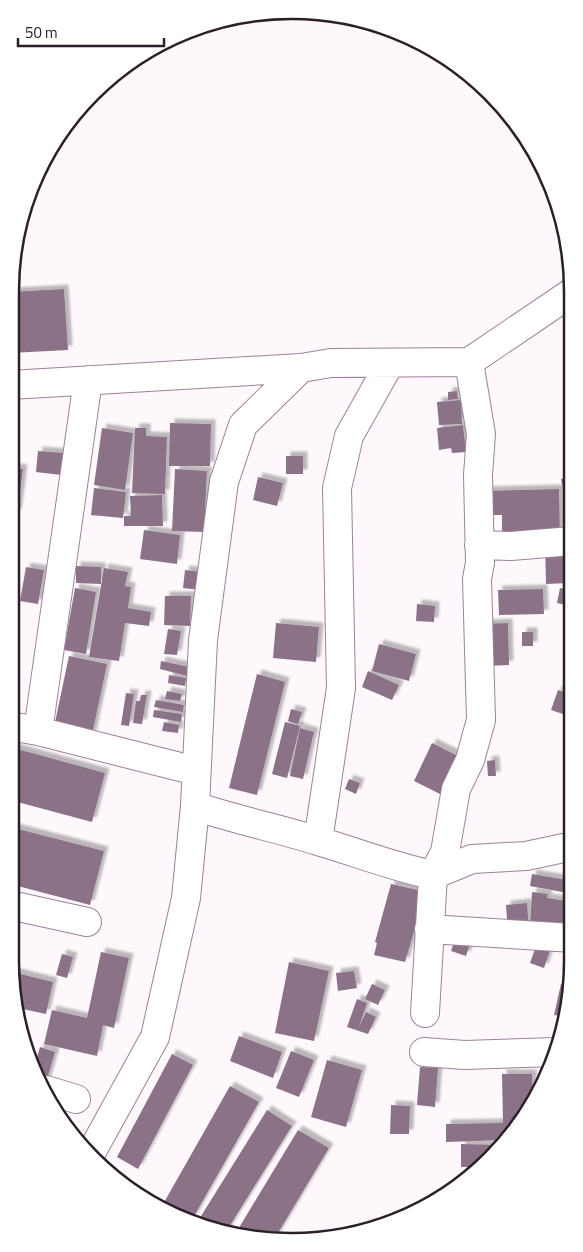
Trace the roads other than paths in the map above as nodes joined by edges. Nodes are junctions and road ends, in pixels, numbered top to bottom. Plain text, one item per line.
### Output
1 (564, 298) edge
2 (469, 362) junction
3 (390, 363) junction
4 (301, 368) junction
5 (88, 380) junction
6 (19, 384) edge
7 (564, 542) edge
8 (479, 545) junction
9 (19, 728) edge
10 (38, 731) junction
11 (196, 771) junction
12 (195, 806) junction
13 (318, 841) junction
14 (564, 848) edge
15 (432, 875) junction
16 (19, 907) edge
17 (87, 922) dead end
18 (429, 929) junction
19 (564, 937) edge
20 (425, 1013) dead end
21 (424, 1052) dead end
22 (548, 1052) edge
23 (52, 1092) edge
24 (76, 1099) dead end
25 (94, 1148) edge

1 - 2 street
2 - 3 street
2 - 8 street
3 - 4 street
3 - 13 street
4 - 5 street
4 - 11 street
5 - 6 street
5 - 10 street
7 - 8 street
8 - 15 street
9 - 10 street
10 - 11 street
11 - 12 street
12 - 13 street
12 - 25 street
13 - 15 street
14 - 15 street
15 - 18 street
16 - 17 street
18 - 19 street
18 - 20 street
21 - 22 street
23 - 24 street

